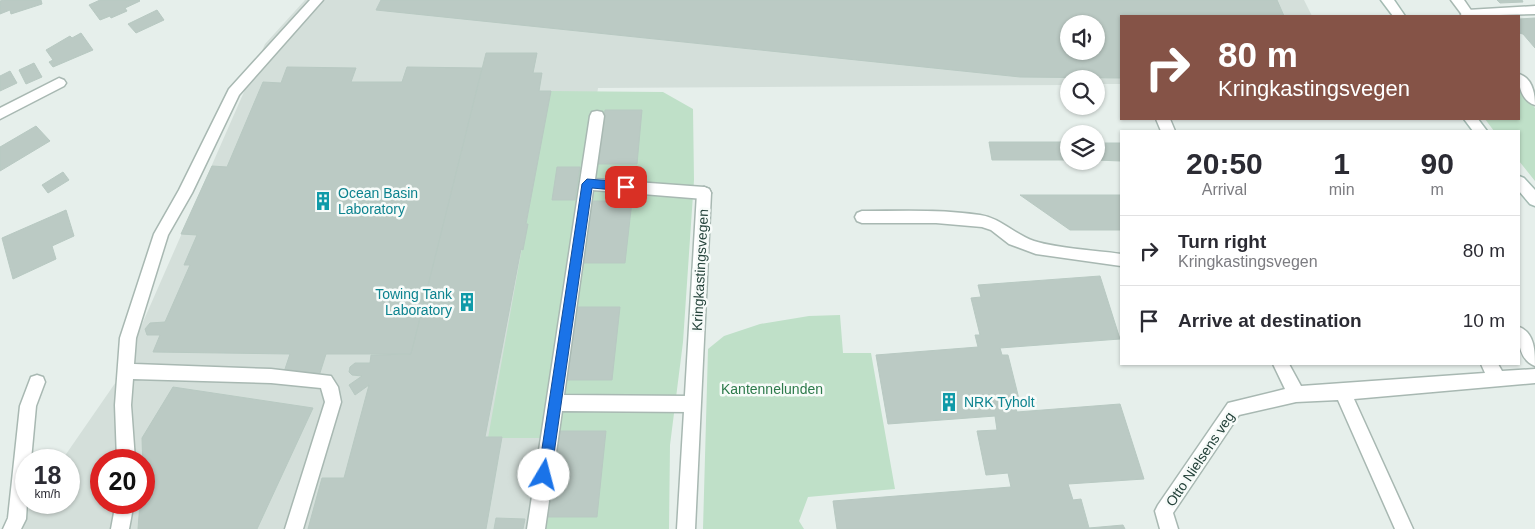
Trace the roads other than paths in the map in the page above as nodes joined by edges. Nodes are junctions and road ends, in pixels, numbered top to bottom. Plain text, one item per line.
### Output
1 (317, 0) edge
2 (1387, 0) edge
3 (1458, 0) edge
4 (1535, 10) edge
5 (1398, 15) edge
6 (1468, 15) edge
7 (1520, 80) edge
8 (59, 83) dead end
9 (1535, 100) edge
10 (0, 114) edge
11 (597, 116) dead end
12 (1520, 183) edge
13 (587, 184) junction
14 (1535, 200) edge
15 (862, 217) dead end
16 (1120, 260) edge
17 (1520, 336) edge
18 (1535, 360) edge
19 (1282, 365) edge
20 (1490, 365) edge
21 (126, 371) junction
22 (1535, 376) edge
23 (1498, 379) junction
24 (37, 382) dead end
25 (1343, 392) junction
26 (1296, 394) junction
27 (554, 403) junction
28 (691, 404) junction
29 (125, 449) edge
30 (123, 514) edge
31 (12, 529) edge
32 (120, 529) edge
33 (294, 529) edge
34 (536, 529) edge
35 (686, 529) edge
36 (1169, 529) edge
37 (1404, 529) edge

1 - 21 street
2 - 5 street
3 - 6 street
4 - 6 street
7 - 9 street
8 - 10 street
11 - 13 street
12 - 14 street
13 - 27 street
13 - 28 street, Kringkastingsvegen
15 - 16 street
17 - 18 street
19 - 26 street
20 - 23 street
21 - 29 street
21 - 33 street
22 - 23 street, Otto Nielsens veg
23 - 25 street, Otto Nielsens veg
24 - 31 street
25 - 26 street, Otto Nielsens veg
25 - 37 street
26 - 36 street, Otto Nielsens veg
27 - 28 street
27 - 34 street
28 - 35 street, Kringkastingsvegen
30 - 32 street

